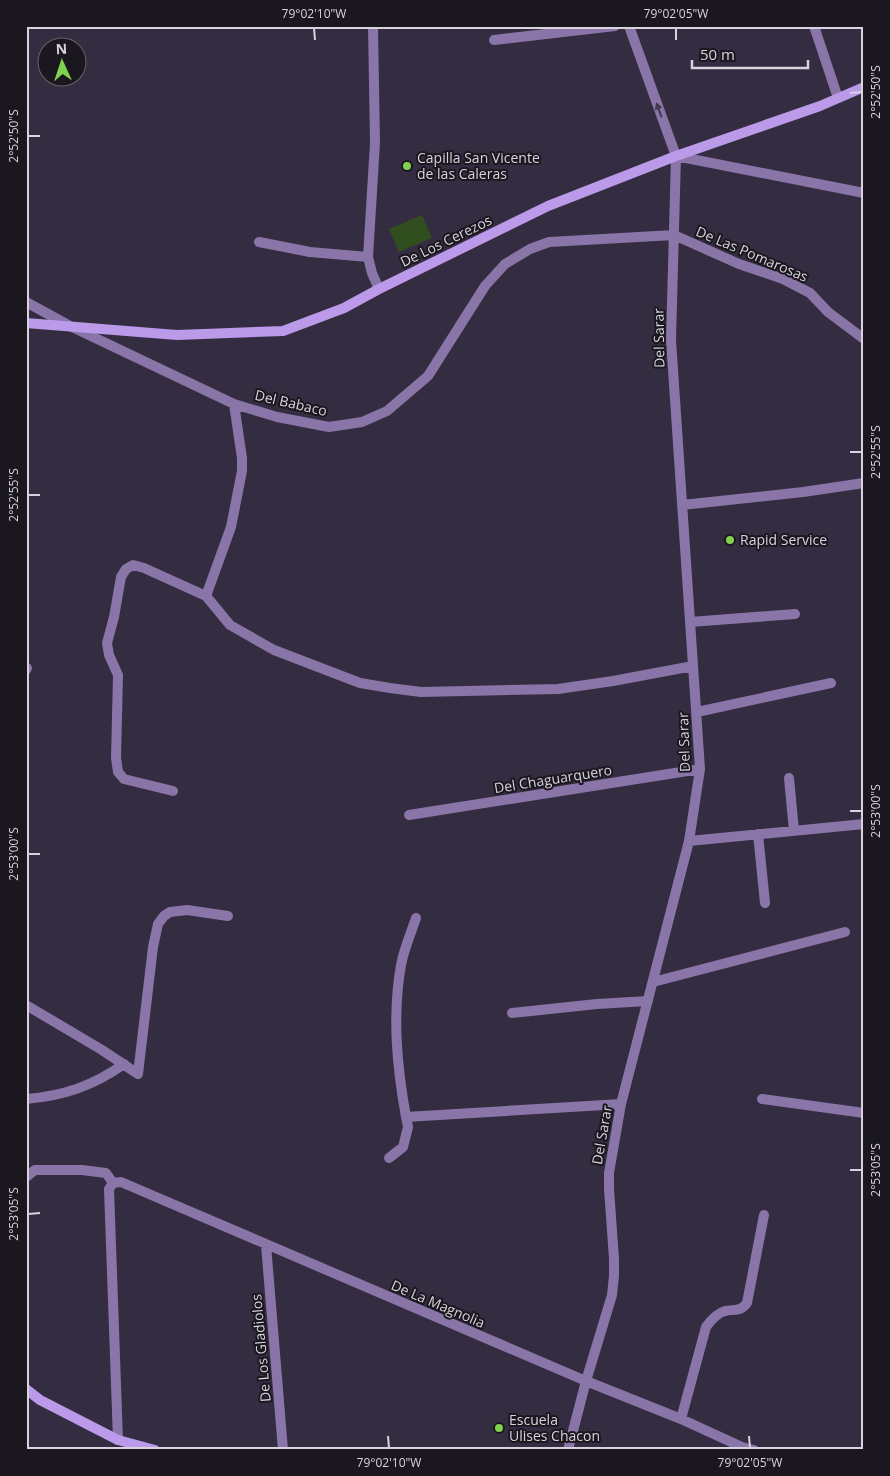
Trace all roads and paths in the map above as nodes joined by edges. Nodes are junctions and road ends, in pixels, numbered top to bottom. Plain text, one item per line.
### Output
1 (373, 26) edge
2 (615, 26) edge
3 (629, 26) edge
4 (814, 26) edge
5 (494, 40) dead end
6 (864, 87) edge
7 (838, 98) junction
8 (676, 156) junction
9 (864, 193) edge
10 (674, 234) junction
11 (259, 242) dead end
12 (368, 257) junction
13 (379, 289) junction
14 (26, 302) edge
15 (26, 323) edge
16 (70, 326) junction
17 (864, 339) edge
18 (234, 404) junction
19 (864, 483) edge
20 (682, 505) junction
21 (206, 596) junction
22 (795, 614) dead end
23 (690, 622) junction
24 (693, 666) junction
25 (831, 684) dead end
26 (697, 712) junction
27 (700, 769) junction
28 (789, 778) dead end
29 (173, 791) dead end
30 (409, 816) dead end
31 (864, 824) edge
32 (794, 831) junction
33 (758, 834) junction
34 (689, 841) junction
35 (765, 903) dead end
36 (228, 916) dead end
37 (416, 918) dead end
38 (845, 932) dead end
39 (652, 982) junction
40 (648, 1000) junction
41 (26, 1004) edge
42 (512, 1013) dead end
43 (124, 1064) junction
44 (26, 1099) edge
45 (762, 1100) dead end
46 (621, 1104) junction
47 (864, 1113) edge
48 (406, 1117) junction
49 (389, 1158) dead end
50 (26, 1177) edge
51 (113, 1183) junction
52 (764, 1215) dead end
53 (266, 1245) junction
54 (586, 1381) junction
55 (26, 1390) edge
56 (681, 1420) junction
57 (118, 1440) junction
58 (155, 1450) edge
59 (283, 1450) edge
60 (568, 1450) edge
61 (754, 1450) edge

1 - 12 street
2 - 5 street
8 -> 3 street, Del Sarar
4 - 7 street
6 - 7 street, De Los Cerezos
7 - 8 street, De Los Cerezos
8 - 9 street
8 - 10 street, Del Sarar
8 - 13 street, De Los Cerezos
10 - 17 street, De Las Pomarosas
10 - 18 street, Del Babaco
10 - 20 street, Del Sarar
11 - 12 street
12 - 13 street
13 - 16 street, De Los Cerezos
14 - 16 street, Del Babaco
15 - 16 street, De Los Cerezos
16 - 18 street, Del Babaco
18 - 21 street
19 - 20 street
20 - 23 street, Del Sarar
21 - 24 street
21 - 29 street
22 - 23 street
23 - 24 street, Del Sarar
24 - 26 street, Del Sarar
25 - 26 street
26 - 27 street, Del Sarar
27 - 30 street, Del Chaguarquero
27 - 34 street, Del Sarar
28 - 32 street
31 - 32 street
32 - 33 street
33 - 34 street
33 - 35 street
34 - 39 street, Del Sarar
36 - 43 street
37 - 48 street
38 - 39 street
39 - 40 street, Del Sarar
40 - 42 street
40 - 46 street, Del Sarar
41 - 43 street
43 - 44 street
45 - 47 street
46 - 48 street
46 - 54 street, Del Sarar
48 - 49 street
50 - 51 street, De La Magnolia
51 - 53 street, De La Magnolia
51 - 57 street
52 - 56 street
53 - 54 street, De La Magnolia
53 - 59 street, De Los Gladiolos
54 - 56 street, De La Magnolia
54 - 60 street, Del Sarar
55 - 57 street
56 - 61 street, De La Magnolia
57 - 58 street

